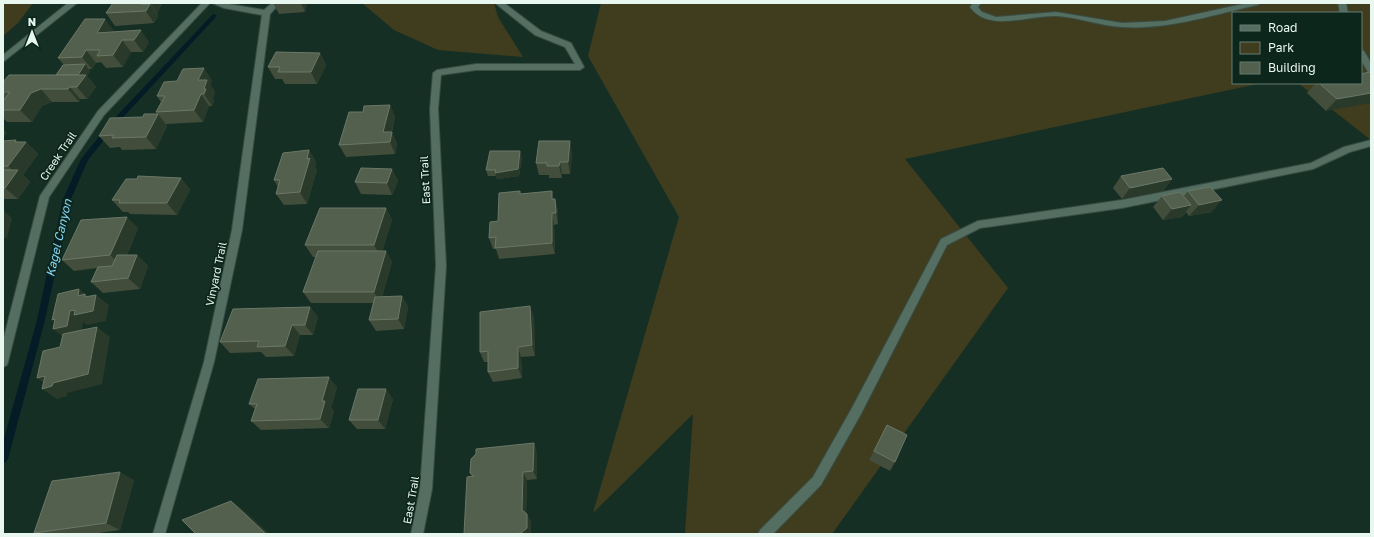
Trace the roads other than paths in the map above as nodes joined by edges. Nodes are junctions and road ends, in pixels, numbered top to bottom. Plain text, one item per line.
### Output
1 (73, 3) edge
2 (206, 3) edge
3 (216, 3) edge
4 (276, 3) edge
5 (499, 3) edge
6 (977, 3) edge
7 (1257, 3) edge
8 (266, 13) junction
9 (1362, 55) edge
10 (3, 59) edge
11 (1371, 70) edge
12 (1371, 143) edge
13 (3, 362) edge
14 (160, 534) edge
15 (417, 534) edge
16 (764, 534) edge

1 - 10 street
2 - 13 street, Creek Trail
3 - 8 street
4 - 8 street
5 - 15 street, East Trail
6 - 7 street
8 - 14 street, Vinyard Trail
9 - 11 street
12 - 16 street

